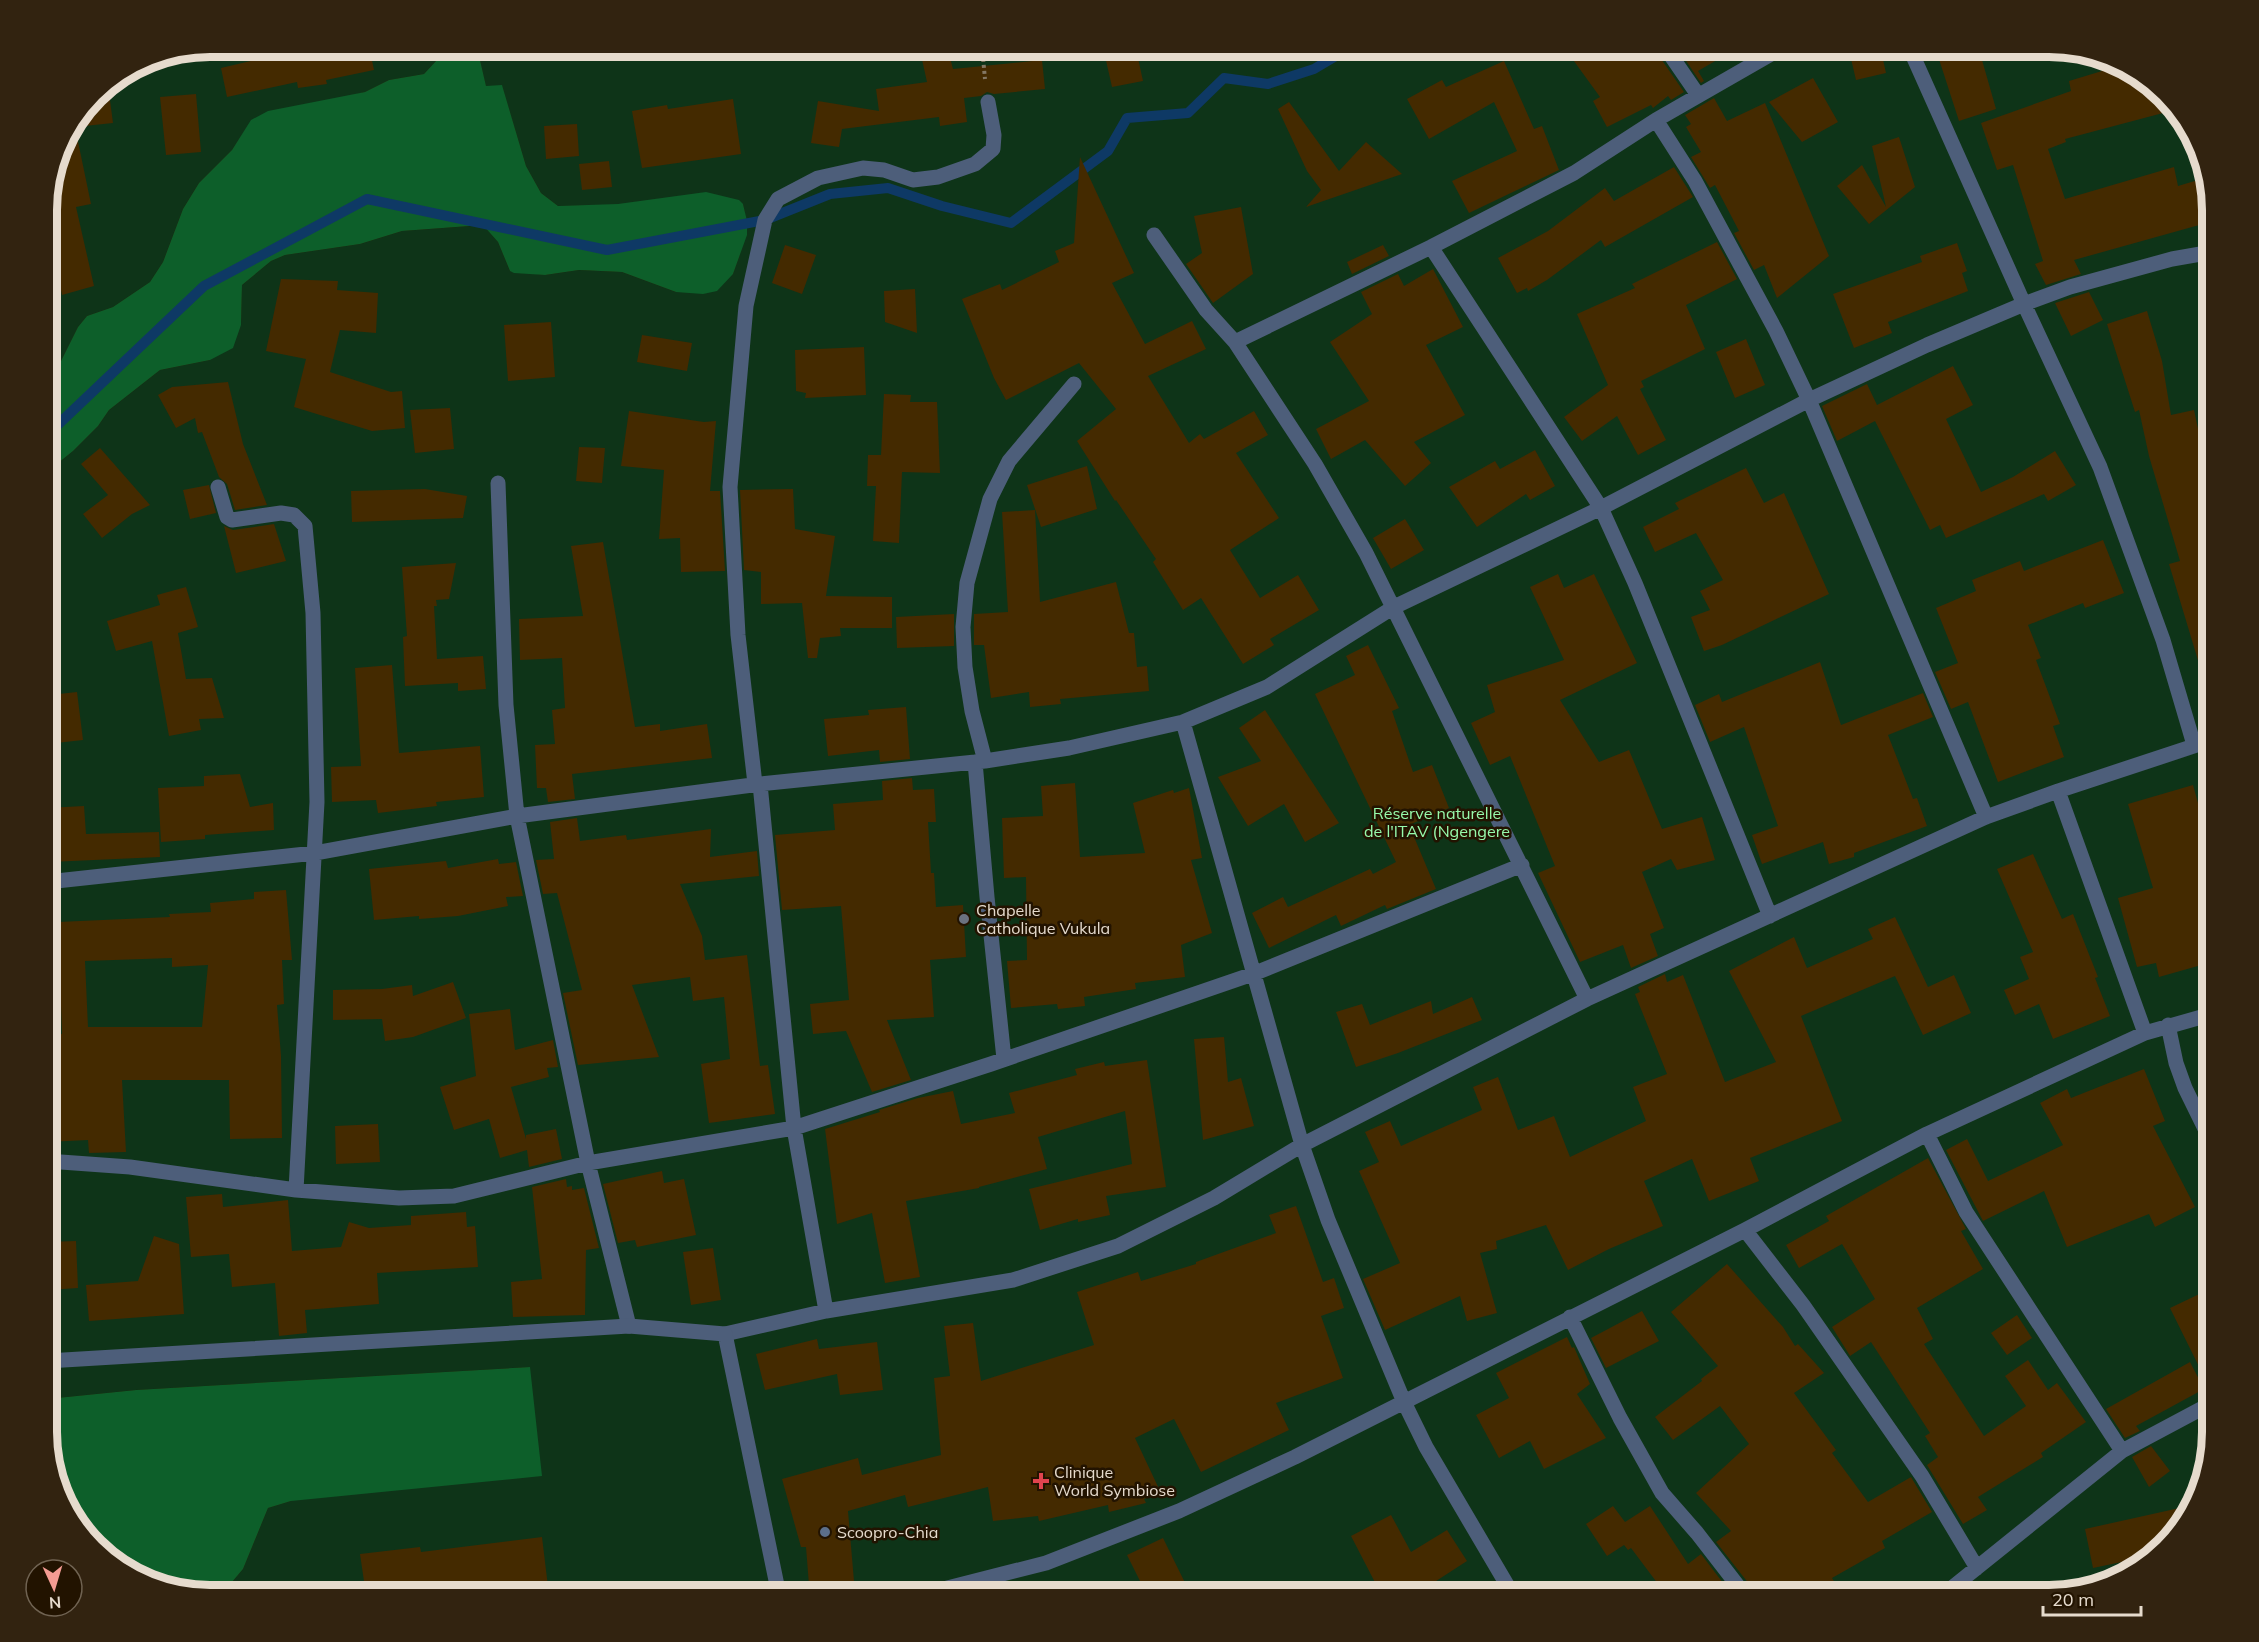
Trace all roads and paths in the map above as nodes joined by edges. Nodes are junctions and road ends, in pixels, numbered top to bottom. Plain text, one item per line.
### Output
1 (983, 57) edge
2 (1672, 57) edge
3 (1764, 57) edge
4 (1914, 57) edge
5 (1698, 95) junction
6 (988, 102) joint
7 (1656, 120) junction
8 (1154, 235) dead end
9 (1431, 248) junction
10 (2202, 254) edge
11 (2024, 304) junction
12 (1234, 342) junction
13 (1074, 384) dead end
14 (1809, 400) junction
15 (498, 483) dead end
16 (218, 487) dead end
17 (1601, 508) junction
18 (1394, 607) junction
19 (1183, 722) junction
20 (2202, 743) edge
21 (2194, 745) junction
22 (980, 761) junction
23 (758, 784) junction
24 (2058, 791) junction
25 (517, 816) junction
26 (1986, 817) junction
27 (315, 853) junction
28 (1521, 866) junction
29 (57, 881) edge
30 (1770, 916) junction
31 (1253, 974) junction
32 (1587, 999) junction
33 (2202, 1016) edge
34 (2168, 1025) junction
35 (2145, 1033) junction
36 (1005, 1059) junction
37 (2202, 1123) edge
38 (794, 1128) junction
39 (1927, 1134) junction
40 (1302, 1145) junction
41 (57, 1162) edge
42 (588, 1163) junction
43 (296, 1190) junction
44 (1745, 1230) junction
45 (826, 1311) junction
46 (1570, 1317) junction
47 (628, 1326) junction
48 (725, 1334) junction
49 (57, 1360) edge
50 (1404, 1402) junction
51 (2202, 1408) edge
52 (2122, 1451) junction
53 (1977, 1568) junction
54 (777, 1585) edge
55 (962, 1585) edge
56 (1507, 1585) edge
57 (1737, 1585) edge
58 (1956, 1585) edge

1 - 6 path
2 - 5 street
3 - 5 street
4 - 11 street
5 - 7 street
6 - 23 street
7 - 9 street
7 - 14 street
8 - 12 street
9 - 12 street
9 - 17 street
10 - 11 street
11 - 14 street
11 - 21 street
12 - 18 street
13 - 22 street
14 - 17 street
14 - 26 street
15 - 25 street
16 - 27 street
17 - 18 street
17 - 30 street
18 - 19 street
18 - 28 street
19 - 22 street
19 - 31 street
20 - 21 street
21 - 24 street
22 - 23 street
22 - 36 street
23 - 25 street
23 - 38 street
24 - 26 street
24 - 35 street
25 - 27 street
25 - 42 street
26 - 30 street
27 - 29 street
27 - 43 street
28 - 31 street
28 - 32 street
30 - 32 street
31 - 36 street
31 - 40 street
32 - 40 street
33 - 34 street
34 - 35 street
34 - 37 street
35 - 39 street
36 - 38 street
38 - 42 street
38 - 45 street
39 - 44 street
39 - 52 street
40 - 45 street
40 - 50 street
41 - 43 street
42 - 43 street
42 - 47 street
44 - 46 street
44 - 53 street
45 - 48 street
46 - 50 street
46 - 57 street
47 - 48 street
47 - 49 street
48 - 54 street
50 - 55 street
50 - 56 street
51 - 52 street
52 - 53 street
53 - 58 street

